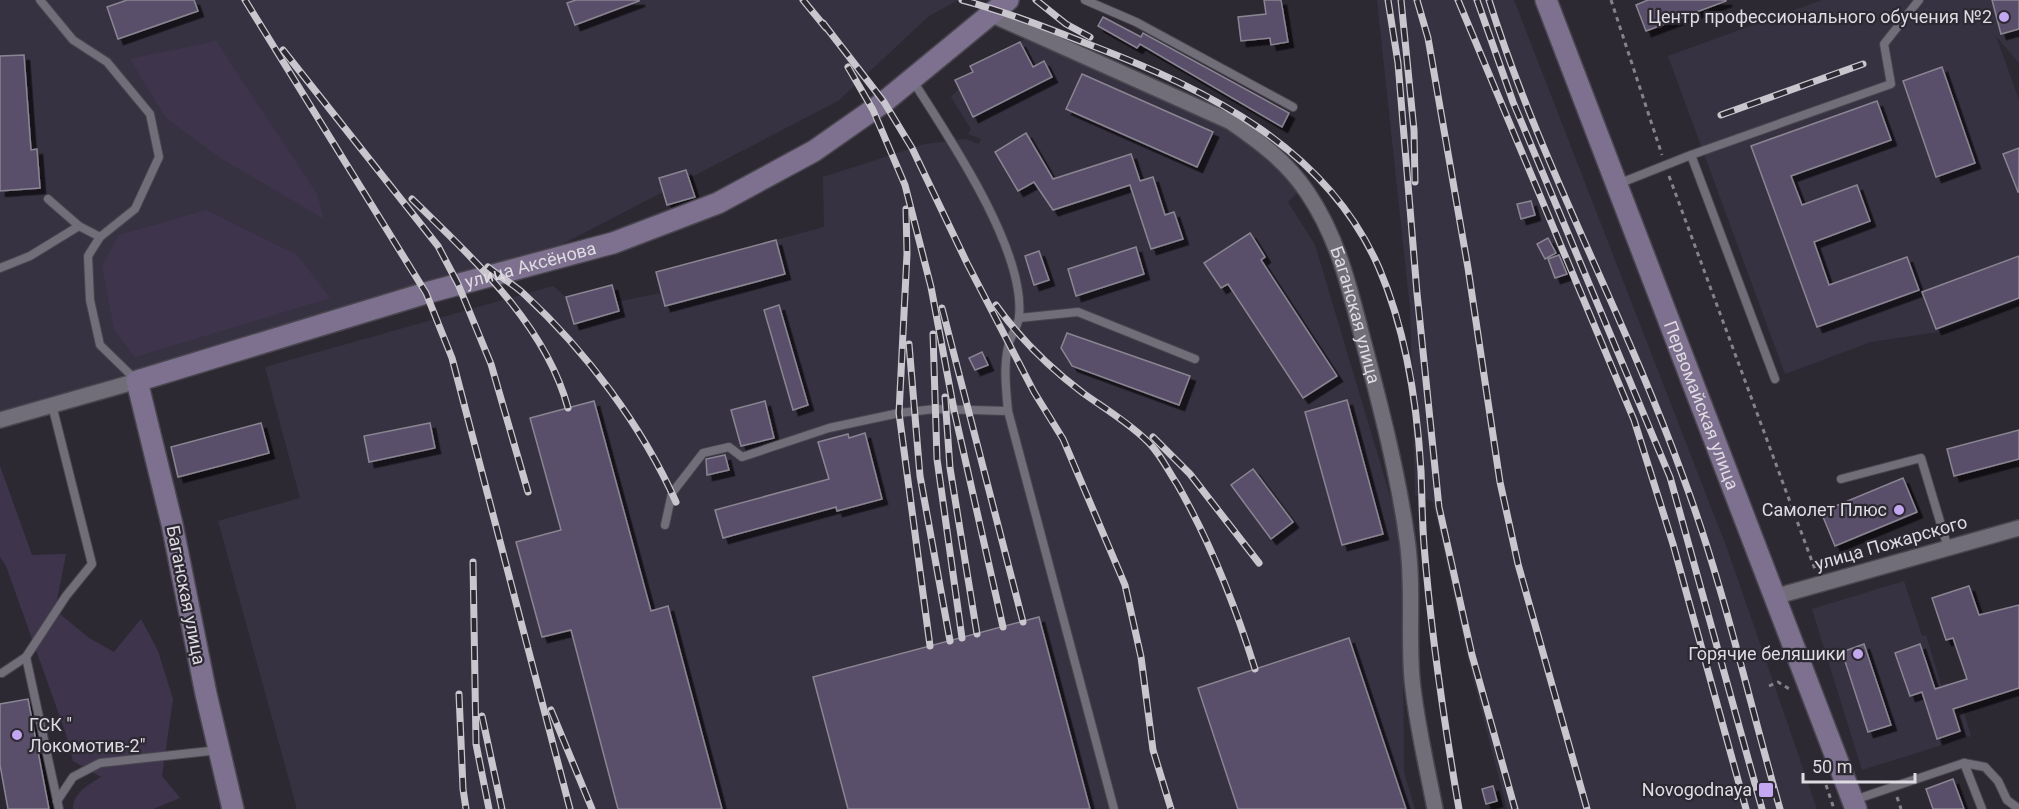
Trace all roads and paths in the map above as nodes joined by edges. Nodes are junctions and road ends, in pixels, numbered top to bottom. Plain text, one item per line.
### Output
1 (40, 0) edge
2 (1008, 0) edge
3 (1085, 0) edge
4 (1546, 0) edge
5 (1611, 0) edge
6 (1919, 0) edge
7 (990, 14) junction
8 (912, 79) junction
9 (1293, 107) dead end
10 (1690, 154) junction
11 (1665, 165) junction
12 (1616, 184) junction
13 (48, 199) dead end
14 (79, 226) junction
15 (100, 237) junction
16 (0, 268) edge
17 (1019, 318) junction
18 (1195, 359) dead end
19 (1775, 379) dead end
20 (137, 381) junction
21 (52, 405) junction
22 (1008, 411) junction
23 (0, 420) edge
24 (1841, 479) dead end
25 (665, 525) dead end
26 (2019, 529) edge
27 (1948, 548) junction
28 (1820, 584) junction
29 (1774, 597) junction
30 (26, 657) junction
31 (1, 671) edge
32 (1778, 682) dead end
33 (1769, 686) dead end
34 (219, 750) junction
35 (1964, 764) junction
36 (58, 805) edge
37 (1854, 805) edge
38 (233, 809) edge
39 (1114, 809) edge
40 (1435, 809) edge
41 (1982, 809) edge
42 (2019, 809) edge

1 - 15 lane
2 - 7 street, улица Аксёнова
3 - 9 lane
4 - 12 street, Первомайская улица
5 - 11 path
6 - 10 lane
7 - 8 street, улица Аксёнова
7 - 40 street, Баганская улица
8 - 17 lane
8 - 20 street, улица Аксёнова
10 - 11 lane
10 - 19 lane
11 - 12 lane
11 - 28 path
12 - 29 street, Первомайская улица
13 - 14 lane
14 - 15 lane
14 - 16 lane
15 - 20 lane
17 - 18 lane
17 - 22 lane
20 - 21 street, улица Аксёнова
20 - 34 street, Баганская улица
21 - 23 street, улица Аксёнова
21 - 30 lane
22 - 25 lane
22 - 39 lane
24 - 27 lane
26 - 27 street, улица Пожарского
27 - 28 street, улица Пожарского
28 - 29 street, улица Пожарского
29 - 37 street, Первомайская улица
30 - 31 lane
30 - 36 lane
32 - 33 path
34 - 36 lane
34 - 38 street, Баганская улица
35 - 37 lane
35 - 41 lane
35 - 42 lane

